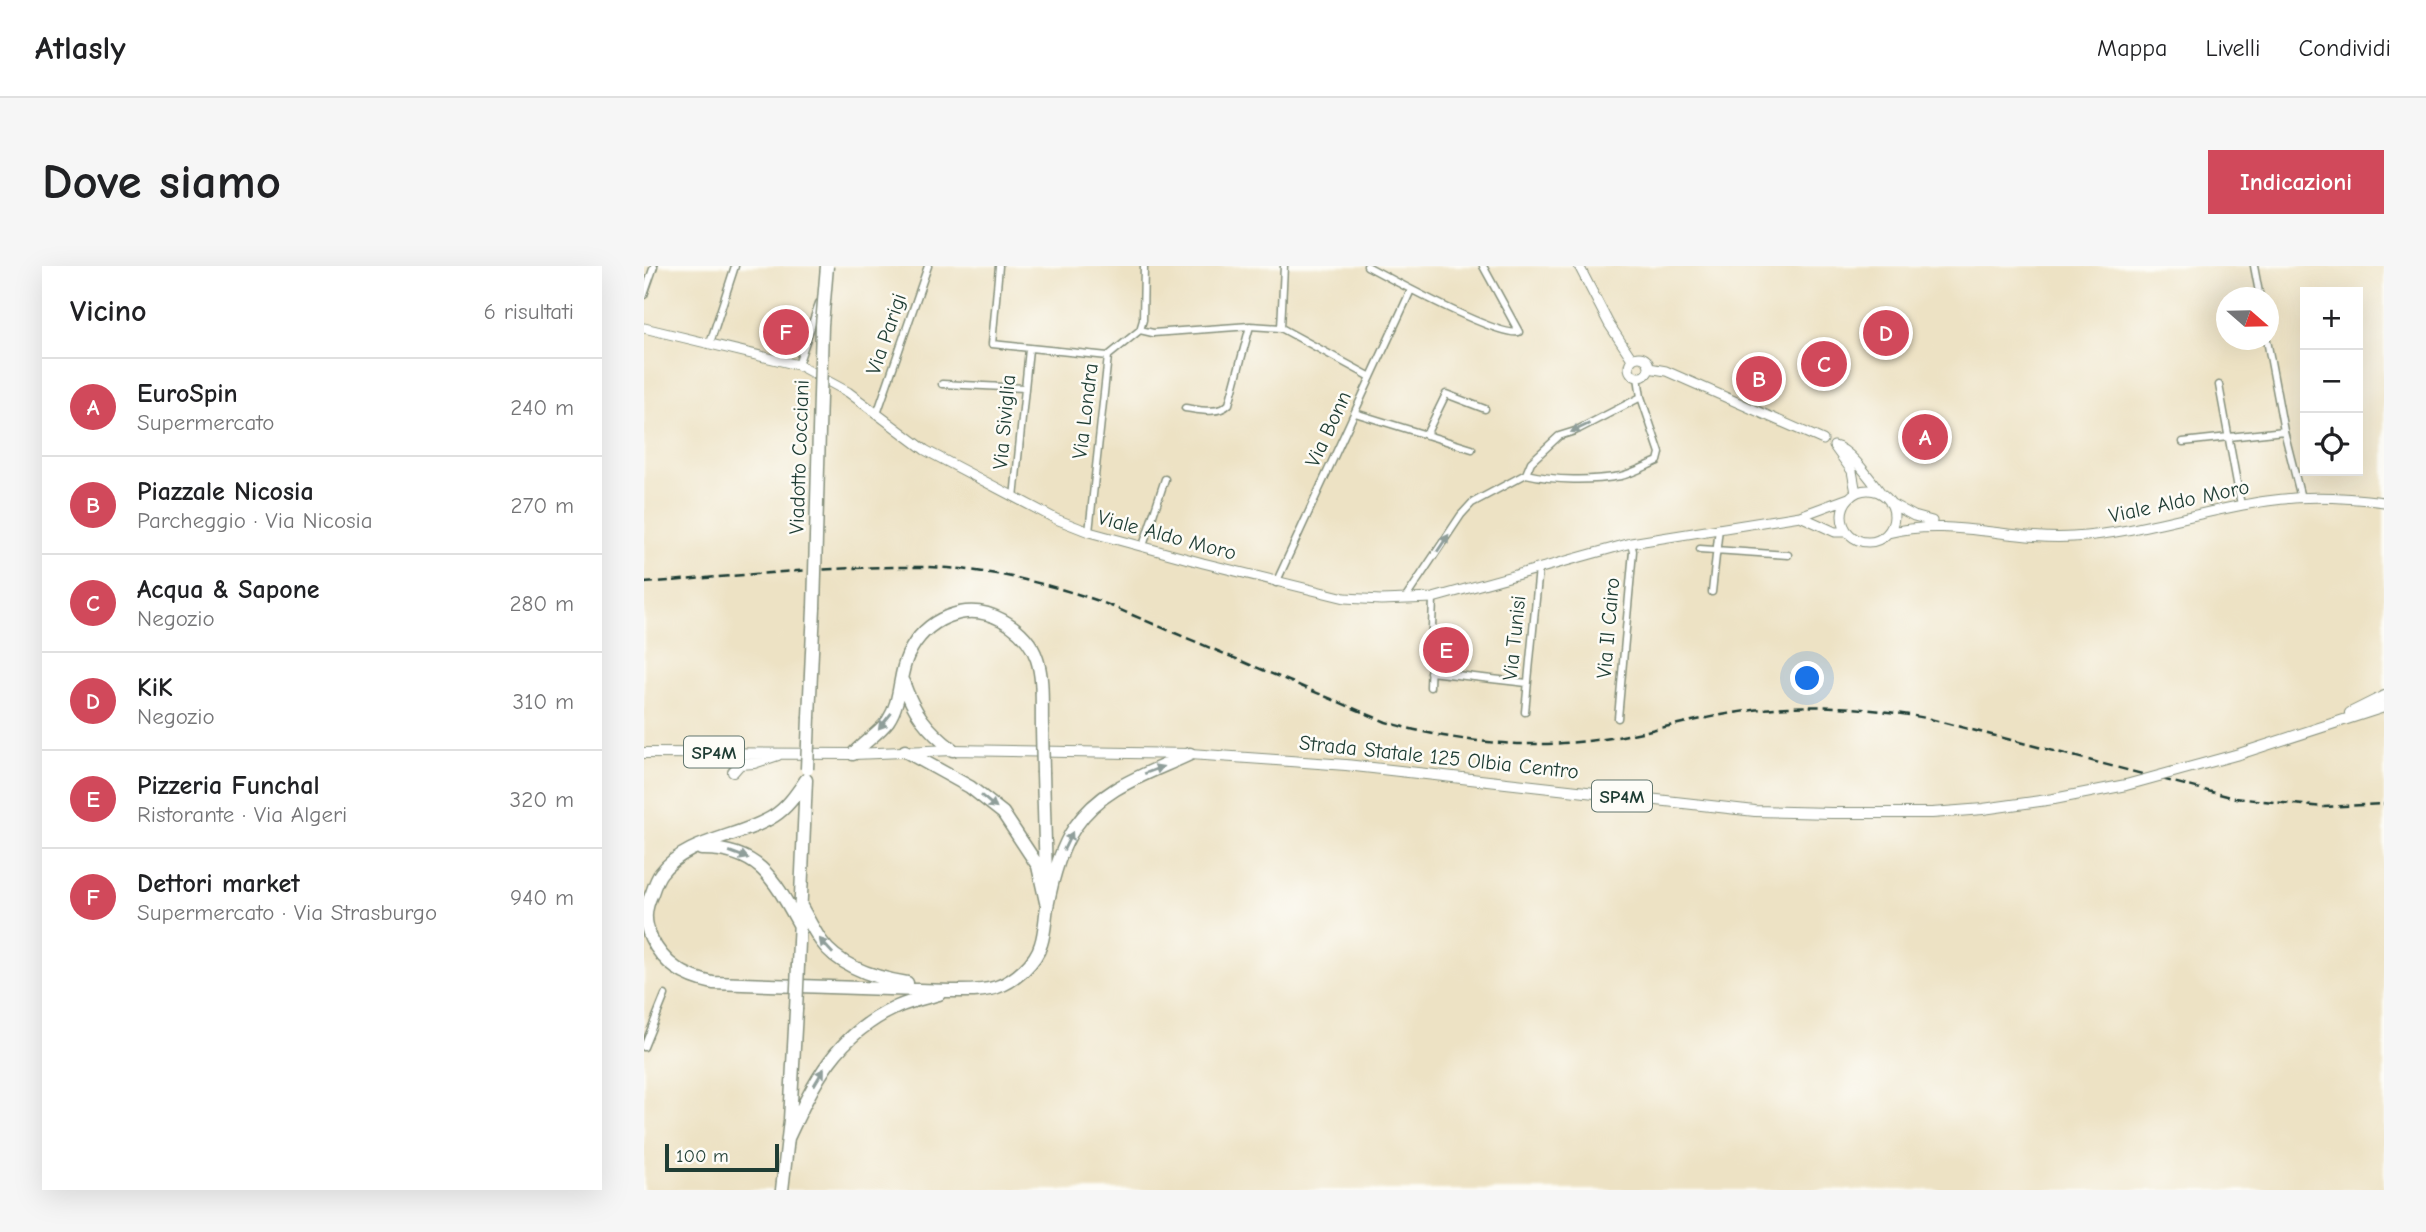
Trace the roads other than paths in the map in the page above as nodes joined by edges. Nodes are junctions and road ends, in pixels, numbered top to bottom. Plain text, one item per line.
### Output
1 (654, 266) edge
2 (735, 266) edge
3 (830, 266) edge
4 (928, 266) edge
5 (999, 266) edge
6 (1144, 266) edge
7 (1284, 266) edge
8 (1367, 266) edge
9 (1483, 266) edge
10 (1579, 266) edge
11 (2254, 266) edge
12 (2258, 287) edge
13 (1411, 290) junction
14 (644, 295) edge
15 (1250, 326) junction
16 (644, 328) edge
17 (1281, 328) junction
18 (1140, 330) junction
19 (710, 343) junction
20 (1029, 349) junction
21 (2269, 350) edge
22 (1108, 356) junction
23 (1632, 359) junction
24 (798, 365) junction
25 (1649, 368) junction
26 (1371, 377) junction
27 (1638, 377) junction
28 (943, 384) dead end
29 (2219, 385) dead end
30 (1025, 388) junction
31 (1641, 397) junction
32 (1185, 408) dead end
33 (1485, 409) dead end
34 (1355, 413) junction
35 (877, 414) junction
36 (2284, 430) junction
37 (1426, 435) junction
38 (2230, 436) junction
39 (1823, 440) joint
40 (2183, 442) dead end
41 (1834, 446) junction
42 (1472, 449) dead end
43 (1527, 474) junction
44 (1165, 479) dead end
45 (1881, 494) junction
46 (2384, 494) edge
47 (1852, 495) junction
48 (1014, 498) junction
49 (2301, 498) junction
50 (2384, 502) edge
51 (1890, 503) junction
52 (2241, 505) junction
53 (1800, 516) junction
54 (1719, 528) junction
55 (1982, 531) junction
56 (1089, 532) junction
57 (1847, 532) junction
58 (1888, 533) junction
59 (1631, 543) junction
60 (1143, 546) junction
61 (1700, 550) dead end
62 (1717, 550) junction
63 (1788, 555) dead end
64 (1539, 568) junction
65 (1276, 583) junction
66 (1713, 592) dead end
67 (1433, 598) junction
68 (1405, 599) junction
69 (1430, 672) junction
70 (902, 679) junction
71 (1527, 683) junction
72 (1430, 687) dead end
73 (2384, 696) edge
74 (2384, 707) edge
75 (1525, 712) dead end
76 (1618, 718) dead end
77 (2319, 728) junction
78 (953, 750) junction
79 (905, 751) junction
80 (785, 752) junction
81 (644, 753) edge
82 (853, 754) junction
83 (1191, 754) junction
84 (733, 772) dead end
85 (807, 775) junction
86 (675, 861) junction
87 (802, 904) junction
88 (1047, 906) junction
89 (800, 926) junction
90 (949, 991) junction
91 (665, 995) dead end
92 (644, 1047) edge
93 (788, 1138) junction
94 (782, 1190) edge

1 - 14 street
2 - 19 street
3 - 24 street
3 - 85 highway, Viadotto Cocciani, bridge
4 - 35 street, Via Parigi
5 - 20 street
6 - 18 street
7 - 17 street
8 - 13 street
9 - 13 street
10 - 23 main road
11 - 12 street
13 - 26 street, Via Bonn
15 - 17 street
15 - 18 street
15 - 32 street
16 - 19 main road, Viale Aldo Moro
17 - 26 street
18 - 22 street, Via Londra
19 - 24 main road, Viale Aldo Moro
20 - 22 street
20 - 30 street, Via Siviglia
21 - 36 street
22 - 56 street, Via Londra
23 - 25 main road
23 - 27 main road
24 - 35 main road, Viale Aldo Moro
25 - 27 main road
25 - 39 main road
26 - 34 street, Via Bonn
27 - 31 street
28 - 30 street
29 - 38 street
30 - 48 street, Via Siviglia
31 -> 43 street
31 - 43 street
33 - 37 street
34 - 37 street
34 - 65 street, Via Bonn
35 - 48 main road, Viale Aldo Moro
36 - 38 street
36 - 49 street
37 - 42 street
38 - 40 street
38 - 52 street
39 - 41 street
41 - 45 main road
41 - 47 main road
68 -> 43 street
44 - 60 street
45 - 47 main road
45 - 51 main road
46 - 50 street
47 - 53 main road, Viale Aldo Moro
47 - 57 main road
48 - 56 main road, Viale Aldo Moro
49 - 50 main road, Viale Aldo Moro
49 - 52 main road, Viale Aldo Moro
51 - 55 main road, Viale Aldo Moro
51 - 58 main road
52 - 55 main road, Viale Aldo Moro
53 - 54 main road, Viale Aldo Moro
53 - 57 main road
54 - 59 main road, Viale Aldo Moro
54 - 62 street
55 - 58 main road, Viale Aldo Moro
56 - 60 main road, Viale Aldo Moro
57 - 58 main road
59 - 64 main road, Viale Aldo Moro
59 - 76 street, Via Il Cairo
60 - 65 main road, Viale Aldo Moro
61 - 62 street
62 - 63 street
62 - 66 street
64 - 67 main road, Viale Aldo Moro
64 - 71 street, Via Tunisi
65 - 68 main road, Viale Aldo Moro
67 - 68 main road, Viale Aldo Moro
67 - 69 street
69 - 71 street
69 - 72 street
70 - 78 highway
70 -> 82 highway
70 - 88 highway, bridge
71 - 75 street, Via Tunisi
73 - 77 main road
74 - 77 main road, Strada Statale 125 Olbia Centro / SP4M
77 - 83 main road, Strada Statale 125 Olbia Centro / SP4M, bridge
78 - 79 main road, Strada Statale 125 Olbia Centro / SP4M
78 - 83 main road, Strada Statale 125 Olbia Centro / SP4M
79 - 82 main road, Strada Statale 125 Olbia Centro / SP4M
79 -> 88 highway
80 - 81 main road, Strada Statale 125 Olbia Centro / SP4M
80 - 82 main road, Strada Statale 125 Olbia Centro / SP4M
80 - 84 main road
88 -> 83 highway
85 - 86 highway
85 - 87 highway, Viadotto Cocciani
86 -> 89 highway
86 - 90 highway
87 - 89 highway, Viadotto Cocciani
90 -> 87 highway
88 - 90 highway
89 - 93 highway, Viadotto Cocciani, bridge
93 -> 90 highway
91 - 92 street
93 - 94 highway, Viadotto Cocciani

